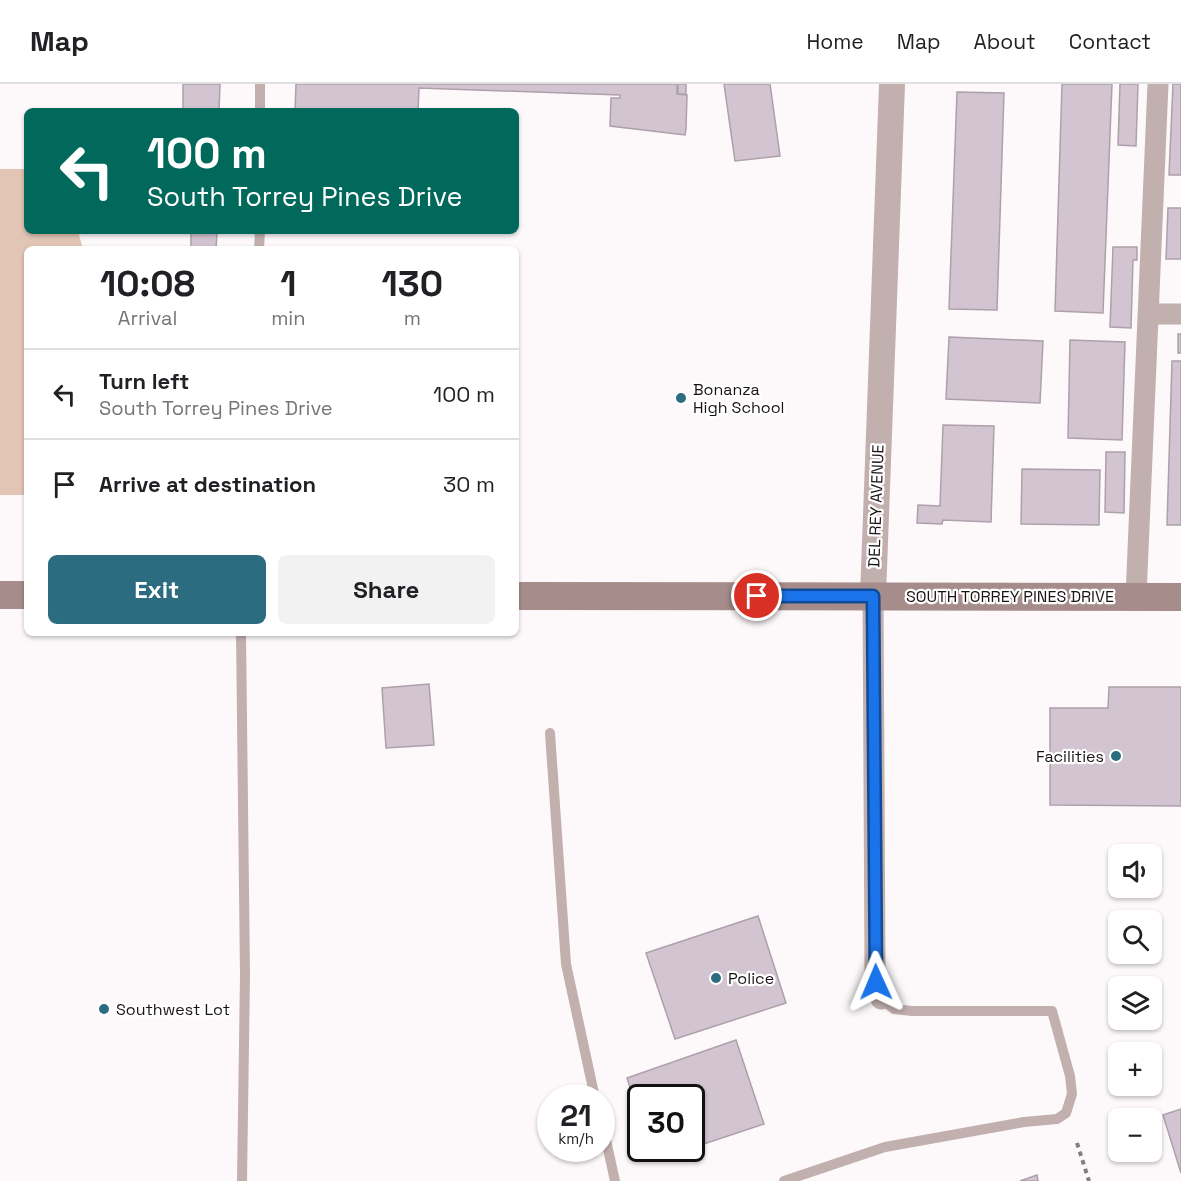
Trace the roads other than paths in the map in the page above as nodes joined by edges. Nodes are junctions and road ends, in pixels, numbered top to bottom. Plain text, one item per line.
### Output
1 (260, 84) edge
2 (892, 84) edge
3 (1158, 84) edge
4 (260, 108) edge
5 (1150, 314) junction
6 (1181, 314) edge
7 (0, 595) edge
8 (24, 595) edge
9 (519, 596) edge
10 (873, 596) junction
11 (1136, 597) junction
12 (1181, 597) edge
13 (242, 636) edge
14 (550, 733) dead end
15 (881, 999) joint
16 (592, 1084) edge
17 (611, 1162) edge
18 (242, 1181) edge
19 (615, 1181) edge
20 (784, 1181) edge

1 - 4 lane
2 - 10 street, DEL REY AVENUE
3 - 5 street
5 - 6 street
5 - 11 street
7 - 8 main road
9 - 10 main road, SOUTH TORREY PINES DRIVE
10 - 11 main road, SOUTH TORREY PINES DRIVE
10 - 15 street, DEL REY AVENUE
11 - 12 main road, SOUTH TORREY PINES DRIVE
13 - 18 lane
14 - 16 lane
15 - 20 lane
17 - 19 lane

